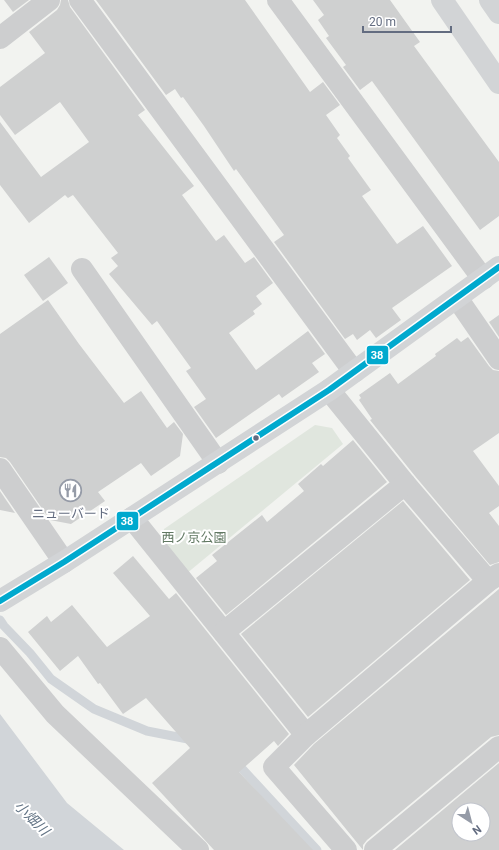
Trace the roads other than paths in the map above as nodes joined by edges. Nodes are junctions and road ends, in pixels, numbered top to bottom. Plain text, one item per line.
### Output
1 (49, 0) edge
2 (80, 0) edge
3 (278, 0) edge
4 (442, 0) edge
5 (490, 0) edge
6 (499, 13) edge
7 (0, 38) edge
8 (499, 83) edge
9 (82, 269) dead end
10 (491, 273) edge
11 (457, 298) junction
12 (499, 359) edge
13 (354, 372) junction
14 (329, 390) junction
15 (218, 463) junction
16 (0, 469) edge
17 (405, 484) junction
18 (132, 518) junction
19 (64, 562) junction
20 (494, 577) edge
21 (3, 599) edge
22 (224, 632) junction
23 (0, 648) edge
24 (306, 735) junction
25 (499, 747) edge
26 (198, 850) edge
27 (346, 850) edge
28 (375, 850) edge

1 - 7 street
2 - 13 street
3 - 10 street
4 - 8 main road
5 - 6 main road
9 - 15 street
10 - 11 main road
11 - 12 street
11 - 13 main road
13 - 14 main road
14 - 15 main road
14 - 17 street
15 - 18 main road
16 - 19 street
17 - 20 street
17 - 22 street
18 - 19 main road
18 - 22 street
19 - 21 main road
20 - 24 street
22 - 24 street
23 - 26 street
24 - 27 street
25 - 28 street

